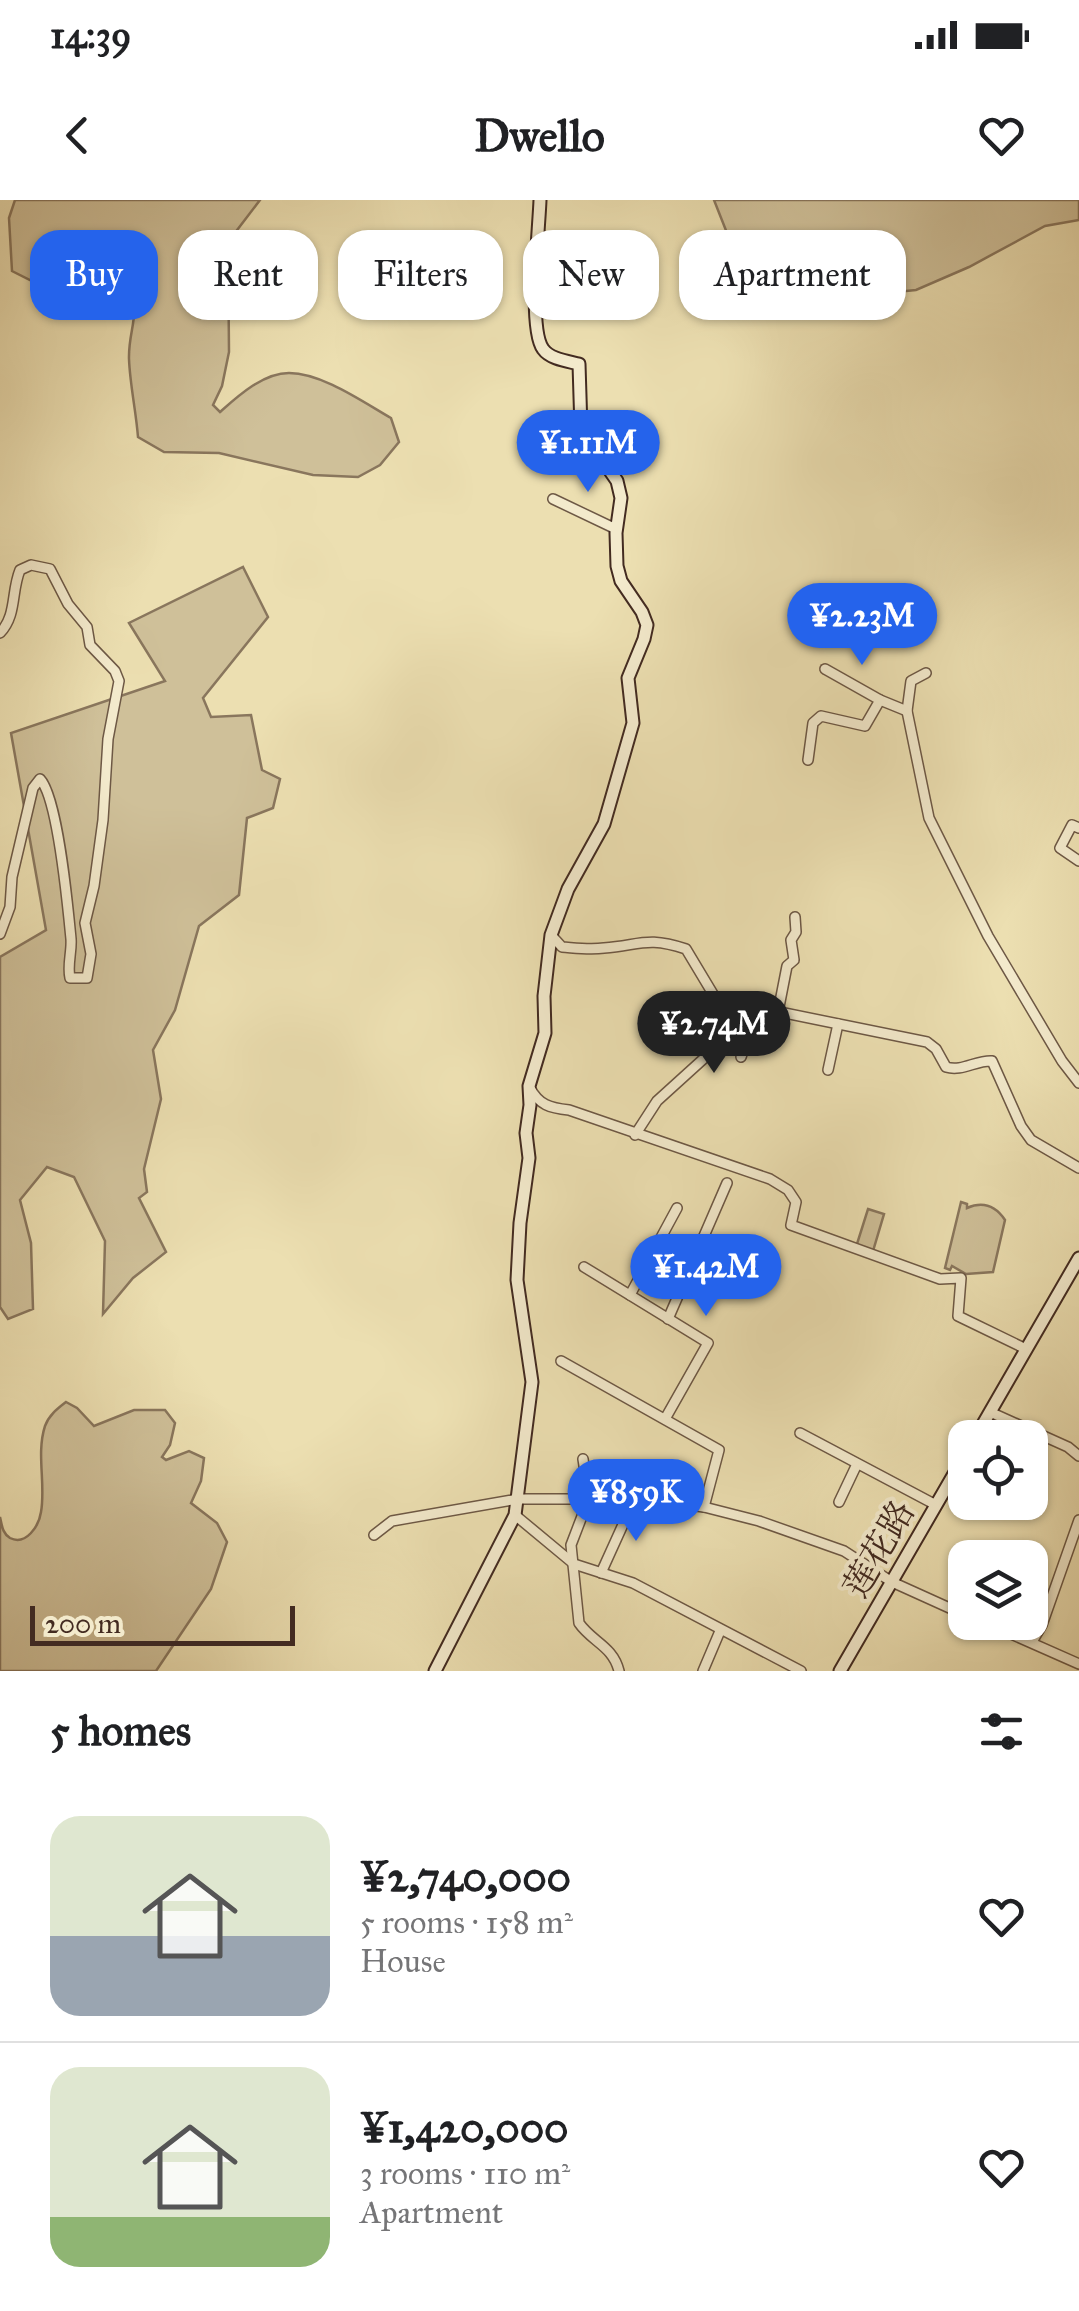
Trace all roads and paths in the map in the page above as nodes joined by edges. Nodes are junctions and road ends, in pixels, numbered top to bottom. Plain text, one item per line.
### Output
1 (540, 200) edge
2 (552, 499) dead end
3 (616, 529) junction
4 (0, 634) edge
5 (825, 670) dead end
6 (926, 673) dead end
7 (880, 700) junction
8 (907, 711) junction
9 (808, 760) dead end
10 (1079, 828) edge
11 (1079, 861) edge
12 (795, 917) dead end
13 (0, 934) edge
14 (551, 935) junction
15 (757, 1008) junction
16 (778, 1012) junction
17 (838, 1024) junction
18 (748, 1037) junction
19 (742, 1057) dead end
20 (828, 1070) dead end
21 (1079, 1083) edge
22 (529, 1086) junction
23 (635, 1136) junction
24 (1079, 1168) edge
25 (727, 1183) dead end
26 (677, 1208) dead end
27 (1079, 1258) edge
28 (584, 1268) dead end
29 (630, 1296) junction
30 (668, 1319) junction
31 (1026, 1349) junction
32 (561, 1361) dead end
33 (990, 1412) junction
34 (665, 1419) junction
35 (985, 1420) edge
36 (800, 1434) dead end
37 (1079, 1456) edge
38 (583, 1459) dead end
39 (858, 1464) junction
40 (948, 1485) edge
41 (518, 1498) junction
42 (589, 1498) junction
43 (635, 1498) junction
44 (839, 1502) dead end
45 (936, 1506) junction
46 (704, 1507) junction
47 (515, 1515) junction
48 (1078, 1524) edge
49 (374, 1535) dead end
50 (571, 1561) junction
51 (601, 1572) junction
52 (892, 1582) junction
53 (948, 1607) edge
54 (720, 1631) junction
55 (1027, 1640) edge
56 (1032, 1642) junction
57 (1079, 1664) edge
58 (435, 1671) edge
59 (619, 1671) edge
60 (703, 1671) edge
61 (801, 1671) edge
62 (840, 1671) edge

1 - 3 street
2 - 3 street
3 - 14 street
4 - 13 street
5 - 7 street
6 - 8 street
7 - 8 street
7 - 9 street
8 - 21 street
10 - 11 street
12 - 16 street
14 - 15 street
14 - 22 street
15 - 16 street
15 - 18 street
16 - 17 street
17 - 20 street
17 - 24 street
18 - 19 street
18 - 23 street
22 - 23 street
22 - 41 street
23 - 31 street
25 - 30 street
26 - 29 street
27 - 31 street
28 - 29 street
29 - 30 street
30 - 34 street
31 - 33 street
32 - 34 street
33 - 35 street
33 - 37 street
34 - 46 street
36 - 39 street
38 - 42 street
39 - 44 street
39 - 45 street
40 - 45 street, 莲花路
41 - 42 street
41 - 47 street
41 - 49 street
42 - 43 street
42 - 50 street
43 - 46 street
43 - 51 street
45 - 52 street, 莲花路
46 - 52 street
47 - 50 street
47 - 58 street
48 - 56 street
50 - 51 street
50 - 59 street
51 - 54 street
52 - 53 street
52 - 62 street, 莲花路
54 - 60 street
54 - 61 street
55 - 56 street
56 - 57 street

